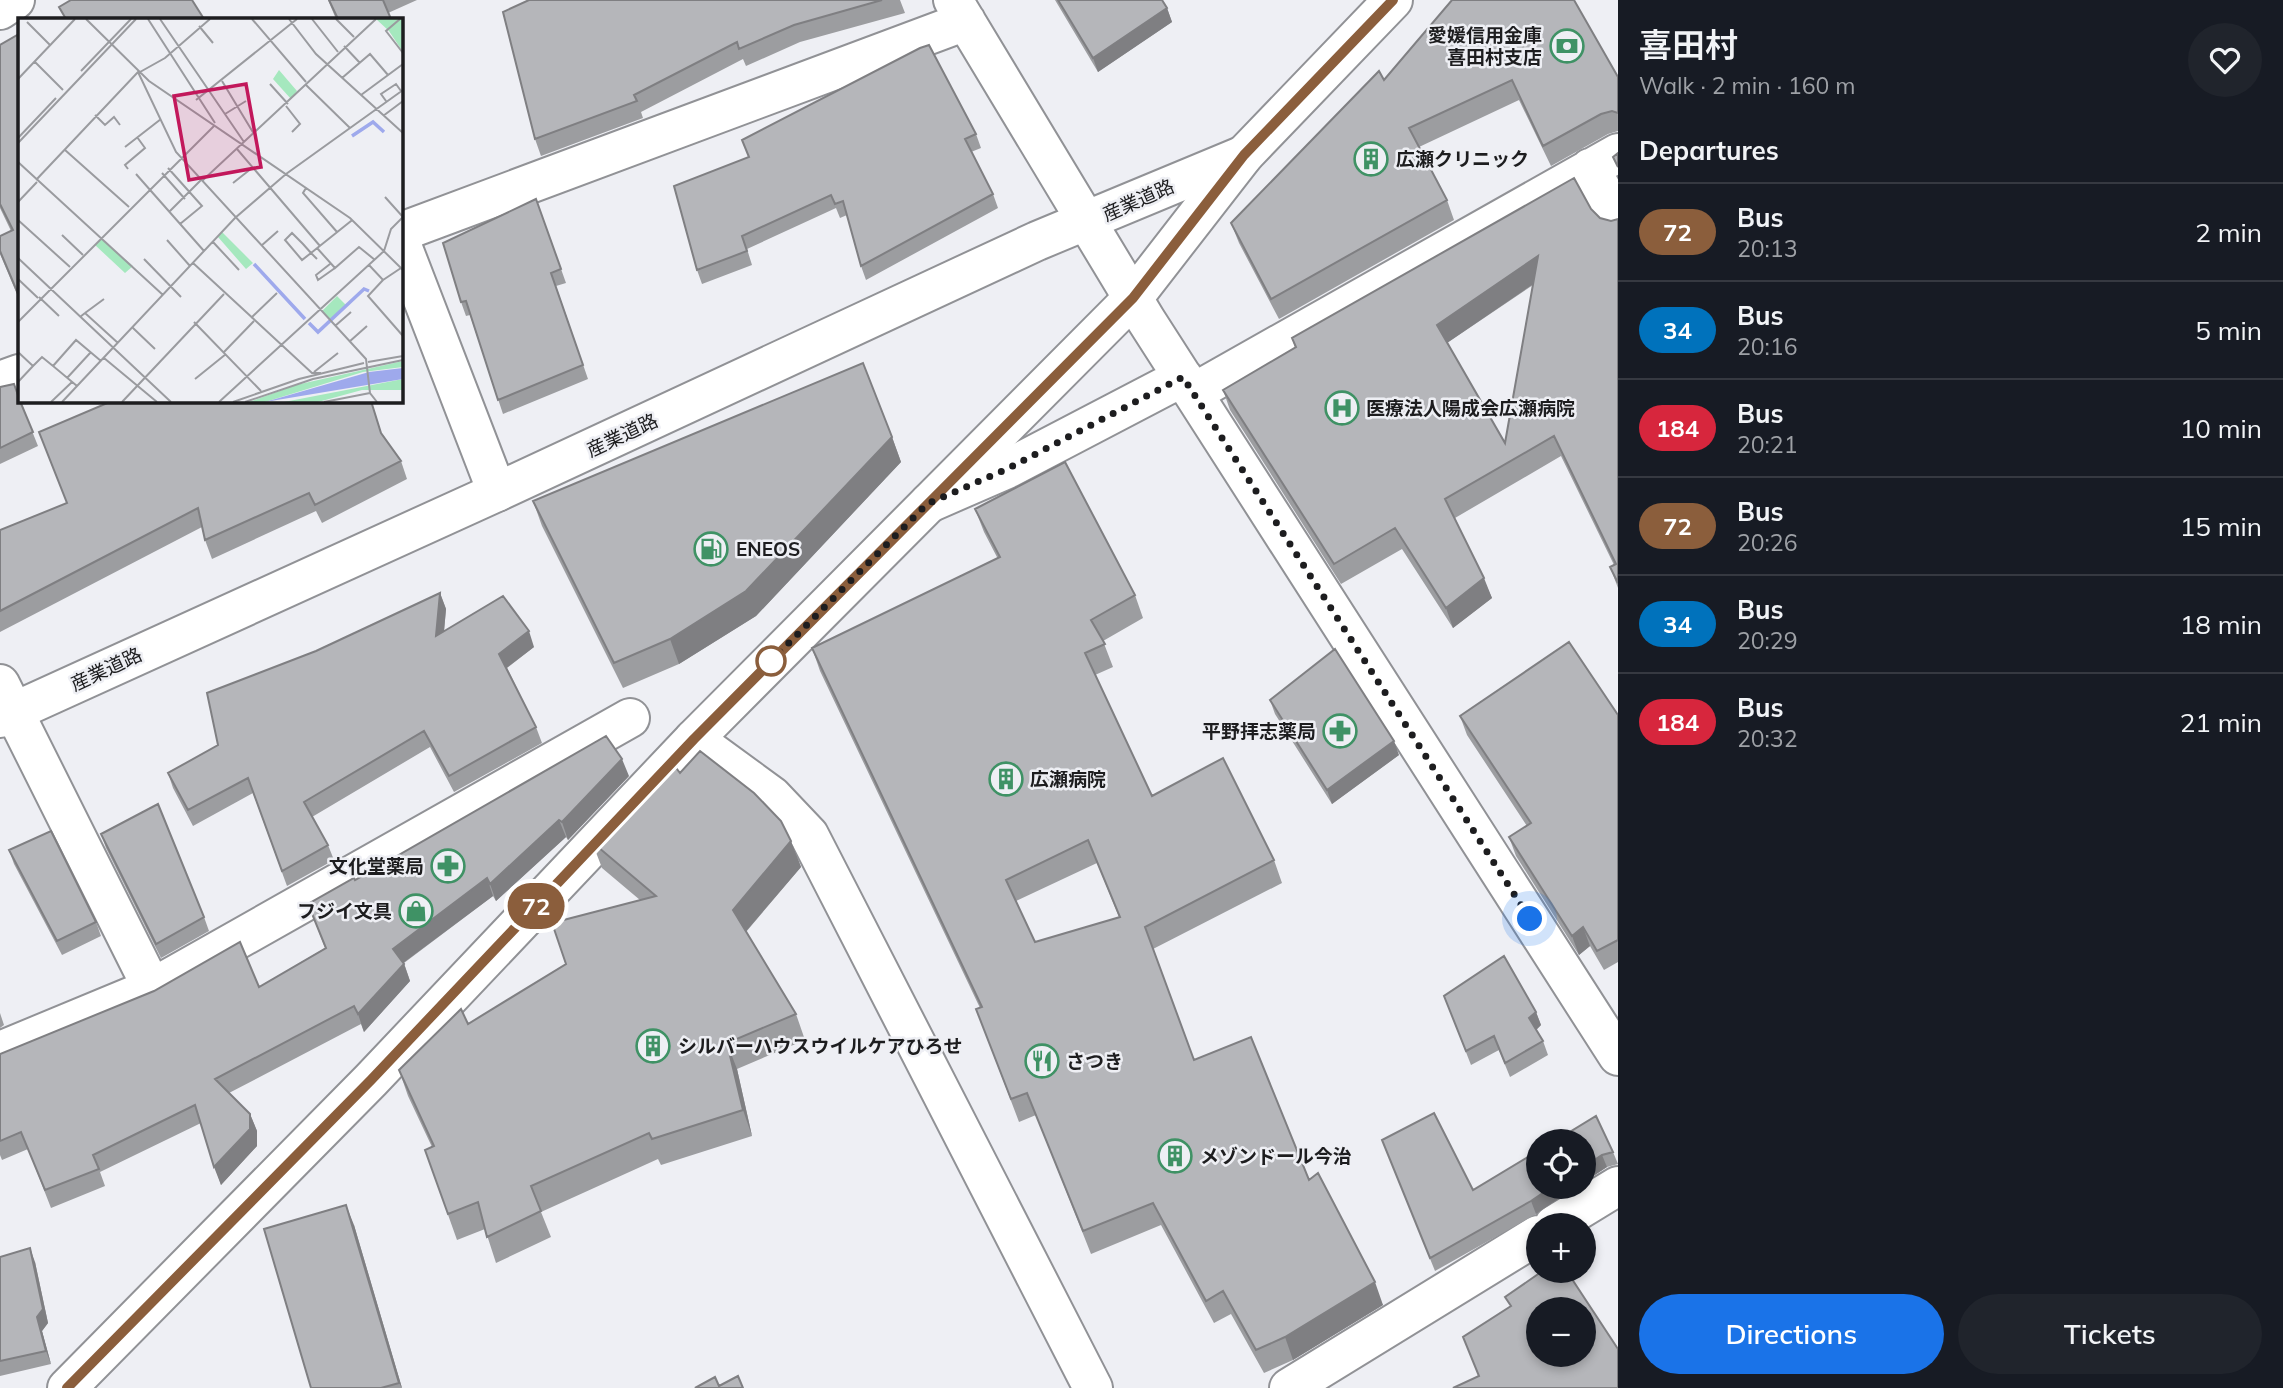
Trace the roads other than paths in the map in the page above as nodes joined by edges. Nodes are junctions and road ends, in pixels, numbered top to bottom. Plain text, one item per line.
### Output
1 (15, 0) edge
2 (1393, 0) edge
3 (0, 10) edge
4 (960, 11) edge
5 (1244, 155) junction
6 (1604, 160) edge
7 (1618, 219) edge
8 (1088, 222) junction
9 (402, 232) edge
10 (402, 246) edge
11 (1133, 298) junction
12 (18, 374) edge
13 (0, 381) edge
14 (1188, 385) junction
15 (497, 492) junction
16 (927, 504) junction
17 (5, 704) edge
18 (630, 718) dead end
19 (694, 739) junction
20 (152, 988) junction
21 (0, 1051) edge
22 (1618, 1056) edge
23 (1618, 1186) edge
24 (1574, 1213) edge
25 (1526, 1242) edge
26 (67, 1388) edge
27 (1093, 1388) edge
28 (1289, 1388) edge

1 - 3 street
2 - 5 street
4 - 8 street
4 - 9 street
5 - 8 street, 産業道路
5 - 11 street
6 - 7 street
6 - 14 street
8 - 11 street
8 - 15 street, 産業道路
10 - 15 street
11 - 14 street
11 - 16 street
12 - 13 street
14 - 16 street
14 - 22 street
15 - 17 street, 産業道路
16 - 19 street
17 - 20 street
18 - 20 street
19 - 26 street
19 - 27 street
20 - 21 street
23 - 24 street
25 - 28 street

